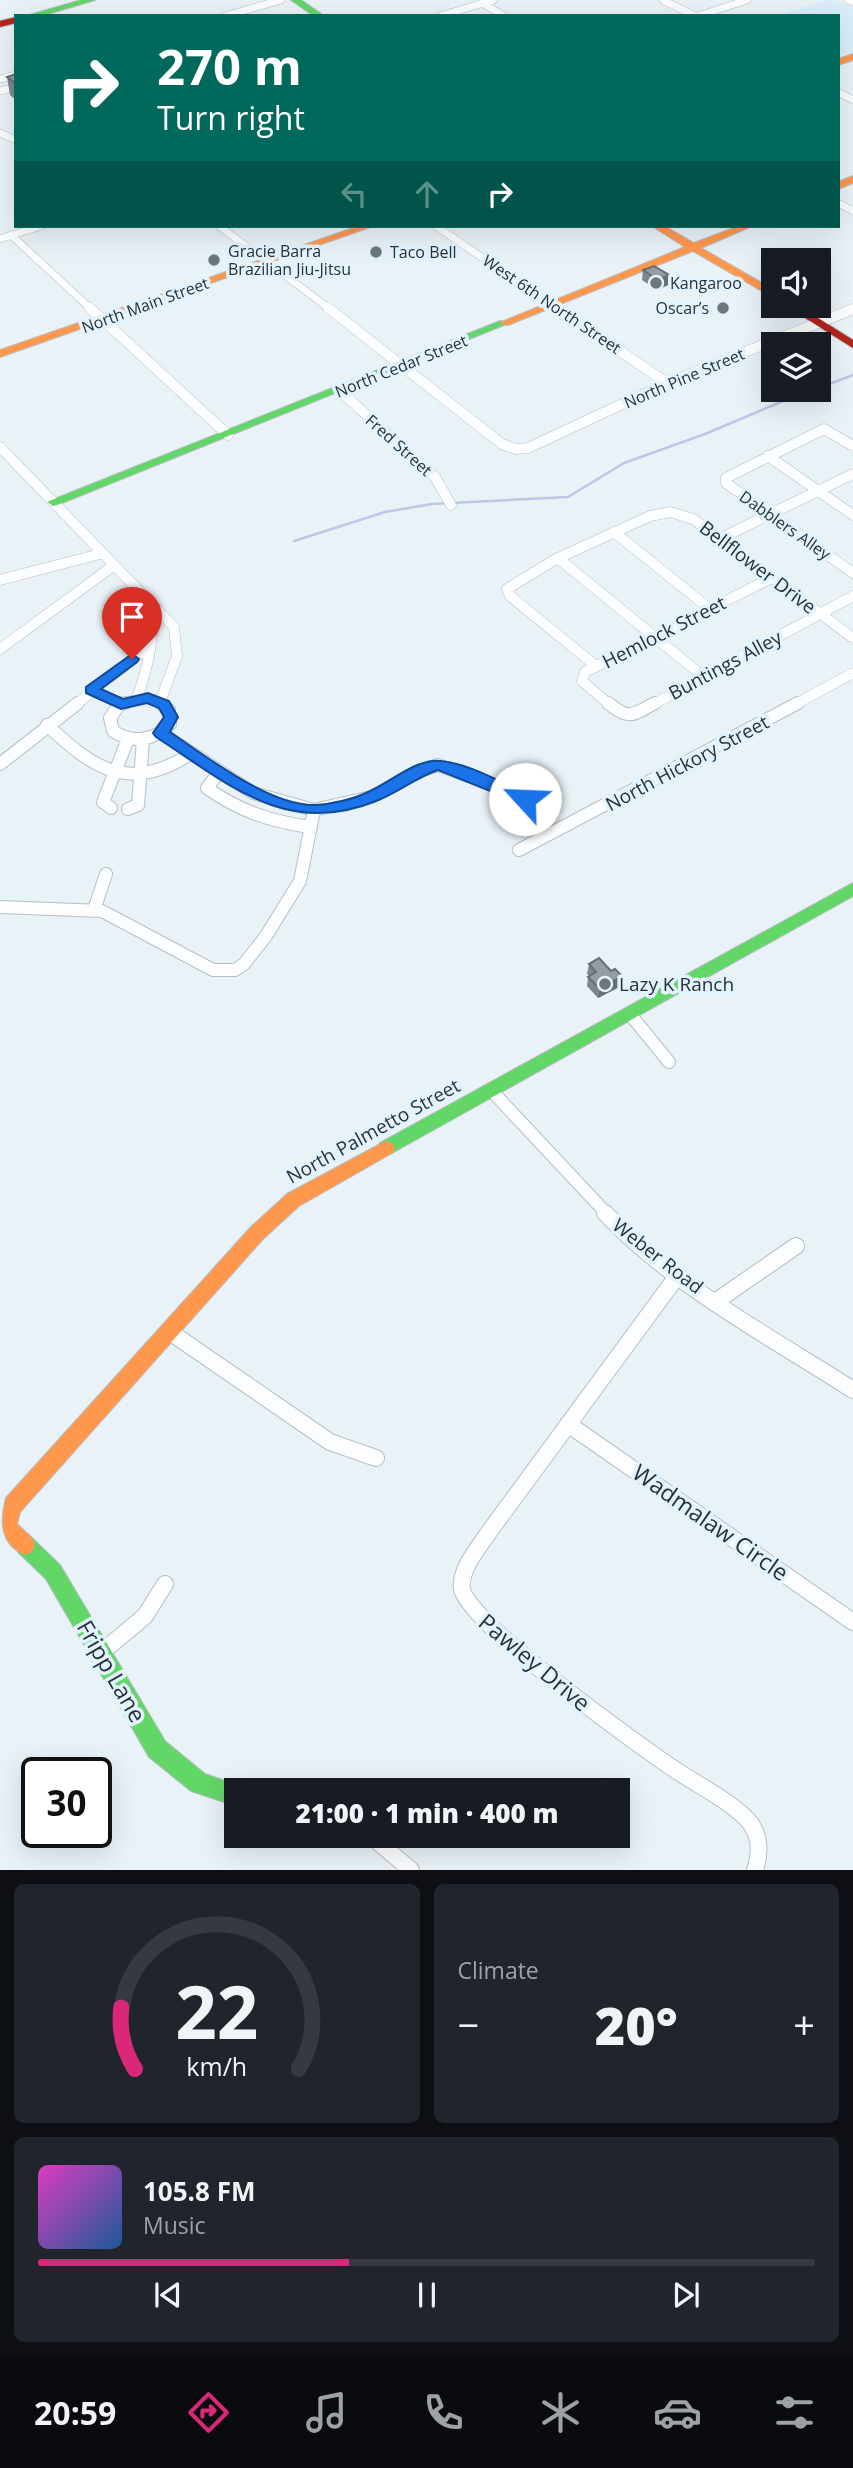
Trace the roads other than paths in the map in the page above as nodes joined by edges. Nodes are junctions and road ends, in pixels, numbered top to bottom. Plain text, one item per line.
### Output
1 (91, 0) edge
2 (281, 0) edge
3 (295, 0) edge
4 (494, 0) edge
5 (663, 0) edge
6 (747, 0) edge
7 (848, 0) edge
8 (853, 2) edge
9 (482, 3) junction
10 (38, 14) edge
11 (232, 14) edge
12 (317, 14) edge
13 (446, 14) edge
14 (501, 14) edge
15 (692, 14) edge
16 (702, 14) edge
17 (34, 228) edge
18 (222, 228) edge
19 (362, 228) edge
20 (439, 228) edge
21 (660, 228) edge
22 (742, 228) edge
23 (11, 235) junction
24 (0, 239) edge
25 (695, 248) junction
26 (265, 262) junction
27 (761, 287) edge
28 (553, 304) junction
29 (853, 309) edge
30 (811, 318) edge
31 (101, 321) junction
32 (819, 323) junction
33 (853, 345) edge
34 (0, 354) edge
35 (404, 364) junction
36 (667, 383) junction
37 (339, 390) junction
38 (228, 435) junction
39 (853, 446) edge
40 (0, 447) edge
41 (768, 456) junction
42 (853, 474) edge
43 (819, 491) junction
44 (53, 502) junction
45 (451, 505) dead end
46 (772, 515) junction
47 (853, 515) edge
48 (614, 532) junction
49 (719, 539) junction
50 (100, 554) junction
51 (558, 559) junction
52 (113, 566) junction
53 (853, 573) edge
54 (771, 578) junction
55 (0, 580) edge
56 (853, 596) edge
57 (151, 604) junction
58 (710, 609) junction
59 (821, 614) junction
60 (170, 623) junction
61 (154, 627) junction
62 (654, 637) junction
63 (853, 638) edge
64 (151, 645) junction
65 (0, 649) edge
66 (596, 666) junction
67 (853, 673) edge
68 (704, 677) junction
69 (91, 690) junction
70 (137, 698) junction
71 (160, 702) junction
72 (121, 704) junction
73 (633, 714) joint
74 (47, 725) junction
75 (161, 733) junction
76 (128, 739) junction
77 (143, 740) junction
78 (190, 754) junction
79 (0, 764) edge
80 (115, 770) junction
81 (142, 772) junction
82 (219, 772) junction
83 (111, 808) dead end
84 (128, 809) dead end
85 (314, 810) junction
86 (545, 810) dead end
87 (311, 827) junction
88 (519, 850) dead end
89 (106, 874) dead end
90 (850, 894) edge
91 (0, 907) edge
92 (94, 910) junction
93 (629, 1013) junction
94 (669, 1062) dead end
95 (490, 1090) junction
96 (796, 1246) dead end
97 (677, 1275) junction
98 (715, 1301) junction
99 (170, 1332) junction
100 (853, 1390) edge
101 (568, 1424) junction
102 (376, 1458) dead end
103 (6, 1522) joint
104 (165, 1584) dead end
105 (853, 1622) edge
106 (102, 1652) junction
107 (224, 1791) edge
108 (385, 1848) edge
109 (411, 1870) edge
110 (755, 1870) edge

1 - 10 street
2 - 11 street
3 - 12 street
4 - 9 street
5 - 15 street
6 - 16 street
7 - 8 street
9 - 13 street
9 - 14 street
17 - 23 street
18 - 26 street
19 - 26 street, North Main Street
20 - 28 street, West 6th North Street
21 - 25 street
22 - 25 street, North Cedar Street
23 - 24 street
23 - 31 street
25 - 27 street
25 - 28 street, North Cedar Street
26 - 31 street, North Main Street
26 - 35 street
28 - 35 street, North Cedar Street
28 - 36 street, West 6th North Street
29 - 32 street, North Pine Street
30 - 32 street
31 - 34 street, North Main Street
31 - 38 street
32 - 33 street
32 - 36 street, North Pine Street
35 - 36 street, North Pine Street
35 - 37 street, North Cedar Street
37 - 38 street, North Cedar Street
37 - 45 street, Fred Street
38 - 44 street, North Cedar Street
39 - 41 street
40 - 44 street
41 - 43 street
41 - 46 street, Dabblers Alley
42 - 43 street
43 - 46 street
43 - 47 street
44 - 50 street
46 - 49 street
46 - 53 street, Dabblers Alley
48 - 49 street, Bellflower Drive
48 - 51 street, Bellflower Drive
48 - 58 street
49 - 54 street, Bellflower Drive
50 - 52 street
50 - 55 street
51 - 62 street
51 - 66 street, Bellflower Drive
52 - 57 street
52 - 65 street
54 - 58 street, Hemlock Street
54 - 59 street, Bellflower Drive
56 - 59 street, Buntings Alley
57 - 60 street
57 - 61 street
58 - 62 street, Hemlock Street
59 - 63 street, Bellflower Drive
59 - 68 street, Buntings Alley
60 - 61 street
60 - 71 street
61 - 64 street
62 - 66 street, Hemlock Street
62 - 68 street
64 - 69 street
64 - 70 street
66 - 73 street, Hemlock Street
67 - 88 street, North Hickory Street
68 - 73 street, Buntings Alley
69 - 72 street
69 - 74 street
70 - 71 street
70 - 72 street
71 - 75 street
72 - 76 street
74 - 79 street
74 - 80 street
75 - 77 street
75 - 78 street
76 - 77 street
76 - 80 street
77 - 81 street
78 - 81 street
78 - 82 street
80 - 81 street
80 - 83 street
81 - 84 street
82 - 85 street
82 - 87 street
85 - 86 street
85 - 87 street
87 - 92 street
89 - 92 street
90 - 93 street, North Palmetto Street
91 - 92 street
93 - 94 street
93 - 95 street, North Palmetto Street
95 - 97 street, Weber Road
95 - 99 street, North Palmetto Street
96 - 98 street
97 - 98 street, Weber Road
97 - 101 street, Pawley Drive
98 - 100 street, Weber Road
99 - 102 street
99 - 103 street, North Palmetto Street
101 - 105 street, Wadmalaw Circle
101 - 110 street, Pawley Drive
103 - 106 street, Fripp Lane
104 - 106 street
106 - 107 street, Fripp Lane
108 - 109 street

